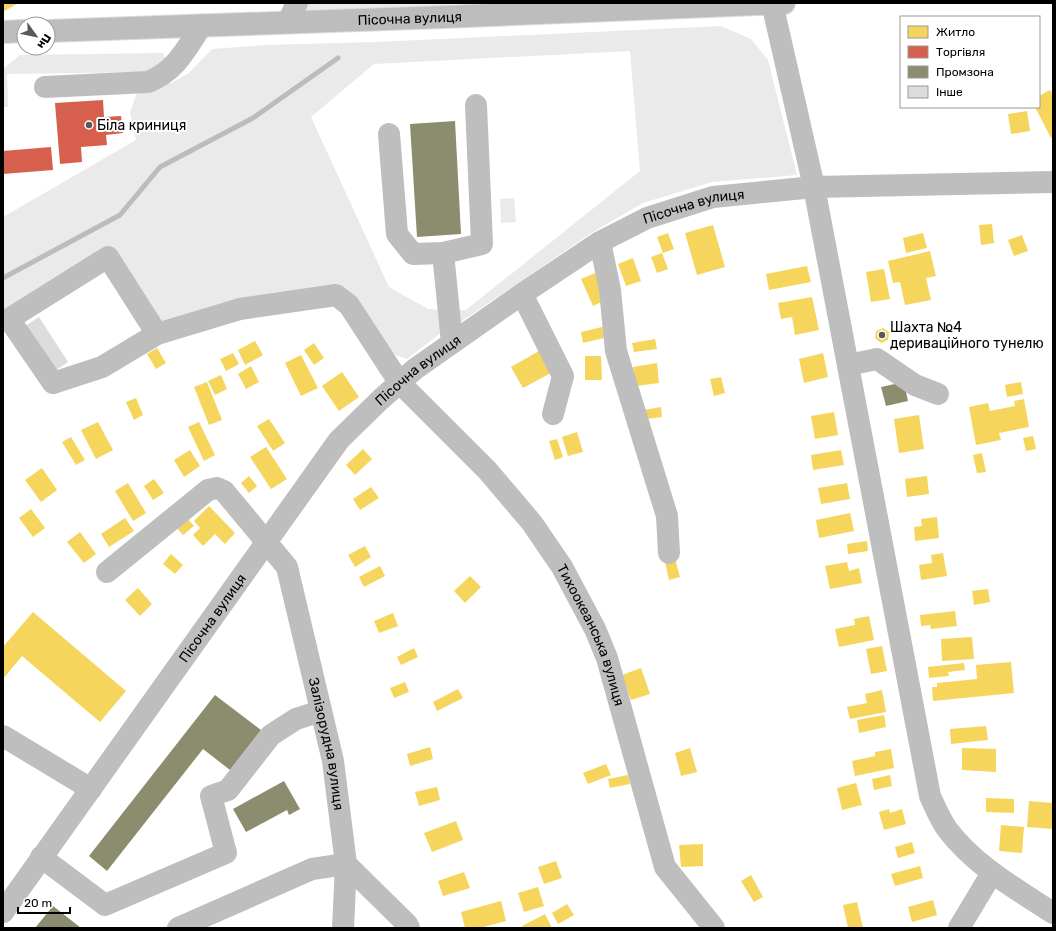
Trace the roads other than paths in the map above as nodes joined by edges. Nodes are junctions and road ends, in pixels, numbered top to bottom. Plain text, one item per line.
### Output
1 (297, 3) edge
2 (772, 3) edge
3 (784, 3) edge
4 (288, 22) junction
5 (202, 25) junction
6 (56, 30) edge
7 (16, 31) edge
8 (3, 32) edge
9 (45, 87) dead end
10 (476, 104) dead end
11 (389, 134) dead end
12 (1053, 182) edge
13 (814, 187) junction
14 (600, 242) junction
15 (443, 253) junction
16 (522, 294) junction
17 (157, 334) junction
18 (452, 343) junction
19 (848, 365) junction
20 (399, 382) junction
21 (938, 394) dead end
22 (553, 414) dead end
23 (267, 543) junction
24 (669, 553) dead end
25 (107, 572) dead end
26 (321, 712) junction
27 (3, 736) edge
28 (91, 789) junction
29 (41, 858) junction
30 (346, 864) junction
31 (992, 873) junction
32 (3, 912) edge
33 (1053, 913) edge
34 (178, 928) edge
35 (343, 928) edge
36 (409, 928) edge
37 (714, 928) edge
38 (955, 928) edge

1 - 4 street
2 - 3 main road, Пісочна вулиця
2 - 4 main road, Пісочна вулиця
2 - 13 street
4 - 5 main road, Пісочна вулиця
5 - 6 main road, Пісочна вулиця
5 - 9 street
7 - 8 main road
10 - 15 street
11 - 15 street
12 - 13 street, Пісочна вулиця
13 - 14 street, Пісочна вулиця
13 - 19 street
14 - 16 street, Пісочна вулиця
14 - 24 street
15 - 18 street
16 - 18 street, Пісочна вулиця
16 - 22 street
17 - 17 street, Тихоокеанська вулиця
17 - 20 street, Тихоокеанська вулиця
18 - 20 street, Пісочна вулиця
19 - 21 street
19 - 31 street
20 - 23 street, Пісочна вулиця
20 - 37 street, Тихоокеанська вулиця
23 - 25 street, Залізорудна вулиця
23 - 26 street, Залізорудна вулиця
23 - 28 street, Пісочна вулиця
26 - 29 street
26 - 30 street, Залізорудна вулиця
27 - 28 street
28 - 29 street, Пісочна вулиця
29 - 32 street, Пісочна вулиця
30 - 34 street
30 - 35 street, Залізорудна вулиця
30 - 36 street
31 - 33 street
31 - 38 street

